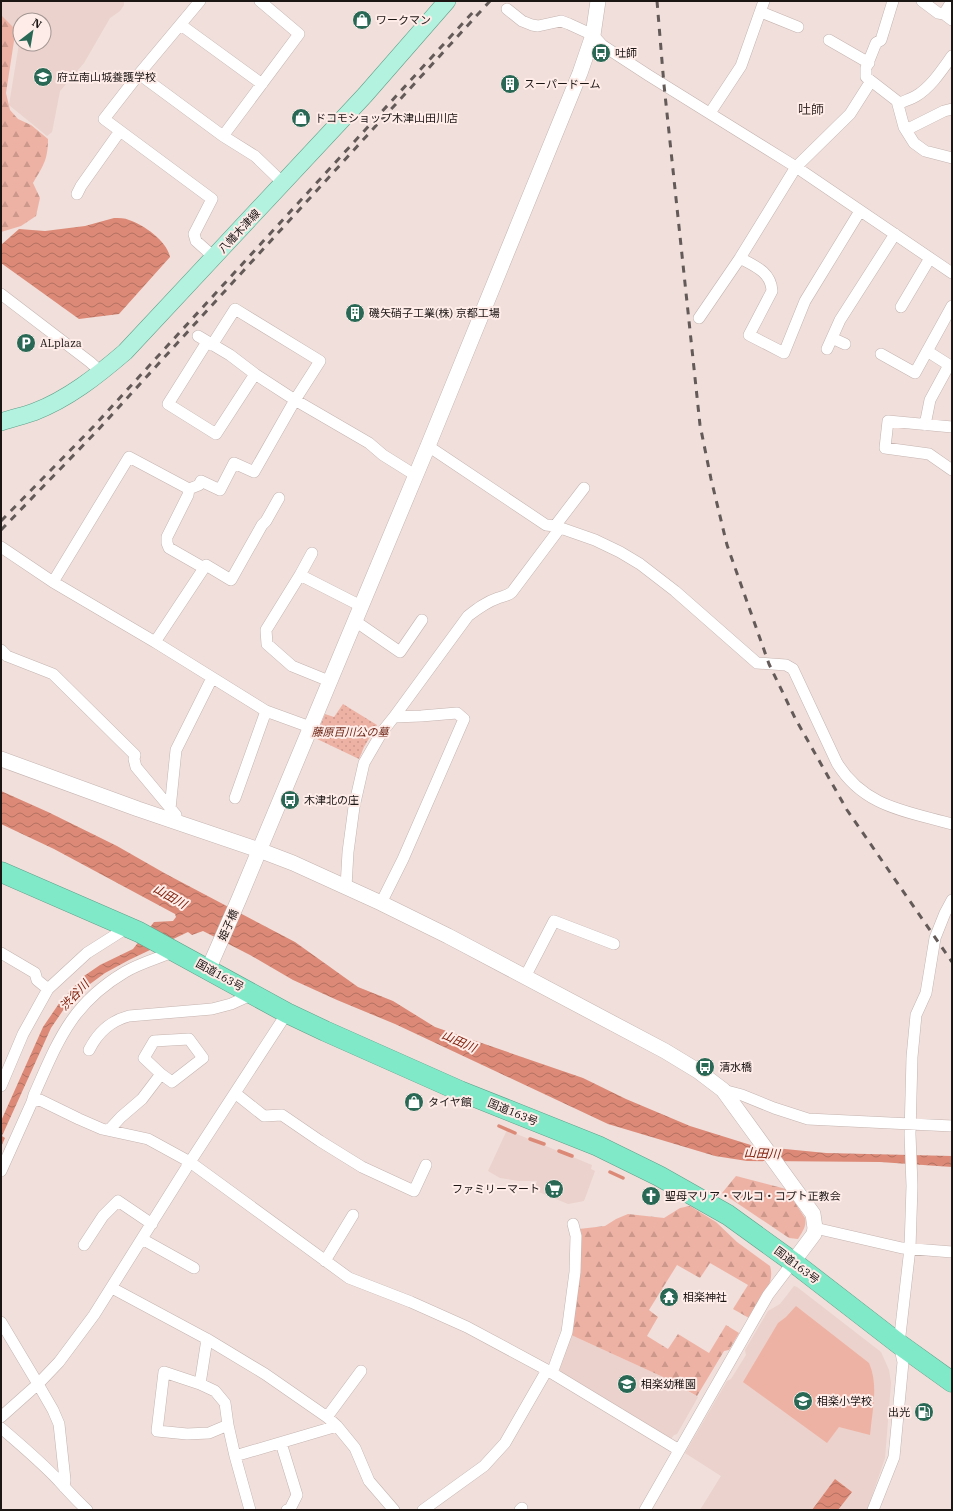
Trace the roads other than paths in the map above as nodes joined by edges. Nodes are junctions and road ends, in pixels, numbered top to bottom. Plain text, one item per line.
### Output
1 (200, 1) edge
2 (260, 1) edge
3 (447, 1) edge
4 (598, 1) edge
5 (764, 1) edge
6 (893, 1) edge
7 (922, 1) edge
8 (952, 1) edge
9 (507, 8) dead end
10 (761, 12) junction
11 (948, 17) edge
12 (181, 25) junction
13 (798, 27) dead end
14 (593, 35) junction
15 (829, 40) dead end
16 (952, 56) edge
17 (869, 63) junction
18 (139, 74) junction
19 (871, 81) junction
20 (262, 84) junction
21 (898, 104) junction
22 (952, 109) edge
23 (710, 113) junction
24 (906, 130) junction
25 (120, 131) junction
26 (223, 136) junction
27 (952, 158) edge
28 (796, 167) junction
29 (283, 183) junction
30 (78, 194) dead end
31 (860, 211) junction
32 (895, 234) junction
33 (214, 257) junction
34 (740, 258) junction
35 (930, 258) junction
36 (951, 271) edge
37 (2, 295) edge
38 (952, 306) edge
39 (901, 307) dead end
40 (699, 318) dead end
41 (832, 338) junction
42 (206, 341) junction
43 (845, 344) dead end
44 (827, 349) dead end
45 (927, 351) junction
46 (881, 354) dead end
47 (101, 372) junction
48 (254, 374) junction
49 (295, 400) junction
50 (1, 422) edge
51 (925, 425) junction
52 (952, 427) edge
53 (428, 446) junction
54 (952, 470) edge
55 (415, 476) junction
56 (584, 488) dead end
57 (190, 489) junction
58 (279, 498) dead end
59 (557, 527) junction
60 (1, 547) edge
61 (312, 553) dead end
62 (204, 568) junction
63 (300, 575) junction
64 (52, 582) junction
65 (361, 606) junction
66 (422, 620) dead end
67 (355, 621) junction
68 (155, 642) junction
69 (1, 650) edge
70 (212, 678) junction
71 (329, 681) junction
72 (266, 711) junction
73 (394, 717) junction
74 (310, 727) junction
75 (1, 759) edge
76 (235, 798) dead end
77 (173, 815) junction
78 (952, 824) edge
79 (259, 850) junction
80 (1, 872) edge
81 (346, 887) junction
82 (952, 900) edge
83 (381, 903) junction
84 (133, 929) junction
85 (614, 944) dead end
86 (174, 950) junction
87 (1, 953) edge
88 (208, 970) junction
89 (525, 977) junction
90 (48, 989) junction
91 (253, 994) junction
92 (287, 1013) junction
93 (89, 1050) dead end
94 (161, 1074) junction
95 (1, 1086) edge
96 (723, 1090) junction
97 (235, 1093) junction
98 (32, 1102) junction
99 (952, 1126) edge
100 (911, 1129) junction
101 (109, 1130) junction
102 (190, 1162) junction
103 (426, 1165) dead end
104 (1, 1171) edge
105 (352, 1215) dead end
106 (152, 1224) junction
107 (573, 1224) dead end
108 (815, 1228) junction
109 (142, 1239) junction
110 (84, 1245) dead end
111 (910, 1248) junction
112 (952, 1252) edge
113 (325, 1261) junction
114 (793, 1262) junction
115 (194, 1268) dead end
116 (112, 1288) junction
117 (1, 1322) edge
118 (207, 1339) junction
119 (899, 1344) junction
120 (361, 1372) dead end
121 (550, 1372) junction
122 (952, 1382) edge
123 (38, 1384) junction
124 (200, 1384) junction
125 (1, 1417) edge
126 (327, 1417) junction
127 (228, 1425) junction
128 (337, 1426) junction
129 (1, 1428) edge
130 (281, 1443) junction
131 (679, 1450) junction
132 (235, 1456) junction
133 (64, 1487) junction
134 (88, 1510) edge
135 (250, 1510) edge
136 (287, 1510) edge
137 (394, 1510) edge
138 (423, 1510) edge
139 (644, 1510) edge
140 (873, 1510) edge

1 - 12 street
2 - 20 street
3 - 29 main road, 八幡木津線
4 - 14 street, 姫子橋
5 - 10 street
6 - 17 street
7 - 11 street
8 - 11 street
9 - 14 street
10 - 13 street
10 - 23 street
12 - 18 street
12 - 20 street
14 - 23 street
14 - 53 street, 姫子橋
15 - 17 street
16 - 21 street
17 - 19 street
18 - 25 street
18 - 26 street
19 - 21 street
19 - 28 street
20 - 26 street
21 - 24 street
22 - 24 street
23 - 28 street
24 - 27 street
25 - 30 street
25 - 33 street
26 - 29 street
28 - 31 street
28 - 34 street
29 - 33 main road, 八幡木津線
31 - 32 street
31 - 34 street
32 - 35 street
32 - 41 street
33 - 47 main road, 八幡木津線
34 - 40 street
35 - 36 street
35 - 39 street
37 - 47 street
38 - 45 street
41 - 43 street
41 - 44 street
42 - 48 street
42 - 48 street
42 - 49 street
45 - 46 street
45 - 51 street
47 - 50 main road, 八幡木津線
48 - 49 street
49 - 55 street
49 - 57 street
51 - 52 street
51 - 54 street
53 - 55 street, 姫子橋
53 - 59 street
55 - 65 street, 姫子橋
56 - 59 street
57 - 62 street
57 - 64 street
58 - 62 street
59 - 73 street
59 - 78 street
60 - 64 street
61 - 63 street
62 - 68 street
63 - 65 street
63 - 71 street
64 - 68 street
65 - 67 street, 姫子橋
66 - 67 street
67 - 71 street, 姫子橋
68 - 70 street
69 - 77 street
70 - 72 street
70 - 77 street
71 - 74 street, 姫子橋
72 - 74 street
72 - 76 street
73 - 81 street
73 - 83 street
74 - 79 street, 姫子橋
75 - 77 street
77 - 79 street
79 - 81 street
79 - 88 street, 姫子橋
80 - 84 highway, 国道163号
81 - 83 street
82 - 100 street
83 - 89 street
84 - 86 highway, 国道163号
84 - 90 street
85 - 89 street
86 - 88 highway, 国道163号
86 - 98 street
87 - 90 street
88 - 91 highway, 国道163号
89 - 96 street
90 - 95 street
91 - 92 highway, 国道163号
91 - 93 street
92 - 97 street
92 - 114 highway, 国道163号
94 - 94 street
94 - 101 street
96 - 100 street
96 - 108 street
97 - 102 street
97 - 103 street
98 - 101 street
98 - 104 street
99 - 100 street
100 - 111 street
101 - 102 street
102 - 106 street
102 - 113 street
105 - 113 street
106 - 109 street
106 - 110 street
107 - 121 street
108 - 111 street
108 - 114 street
109 - 115 street
109 - 116 street
111 - 112 street
111 - 119 street
113 - 121 street
114 - 119 highway, 国道163号
114 - 131 street
116 - 118 street
116 - 123 street
117 - 123 street
118 - 124 street
118 - 126 street
119 - 122 highway, 国道163号
119 - 140 street
120 - 126 street
121 - 131 street
121 - 138 street
123 - 125 street
123 - 133 street
124 - 127 street
124 - 127 street
126 - 128 street
127 - 132 street
128 - 130 street
128 - 137 street
129 - 133 street
130 - 132 street
130 - 136 street
131 - 139 street
132 - 135 street
133 - 134 street

